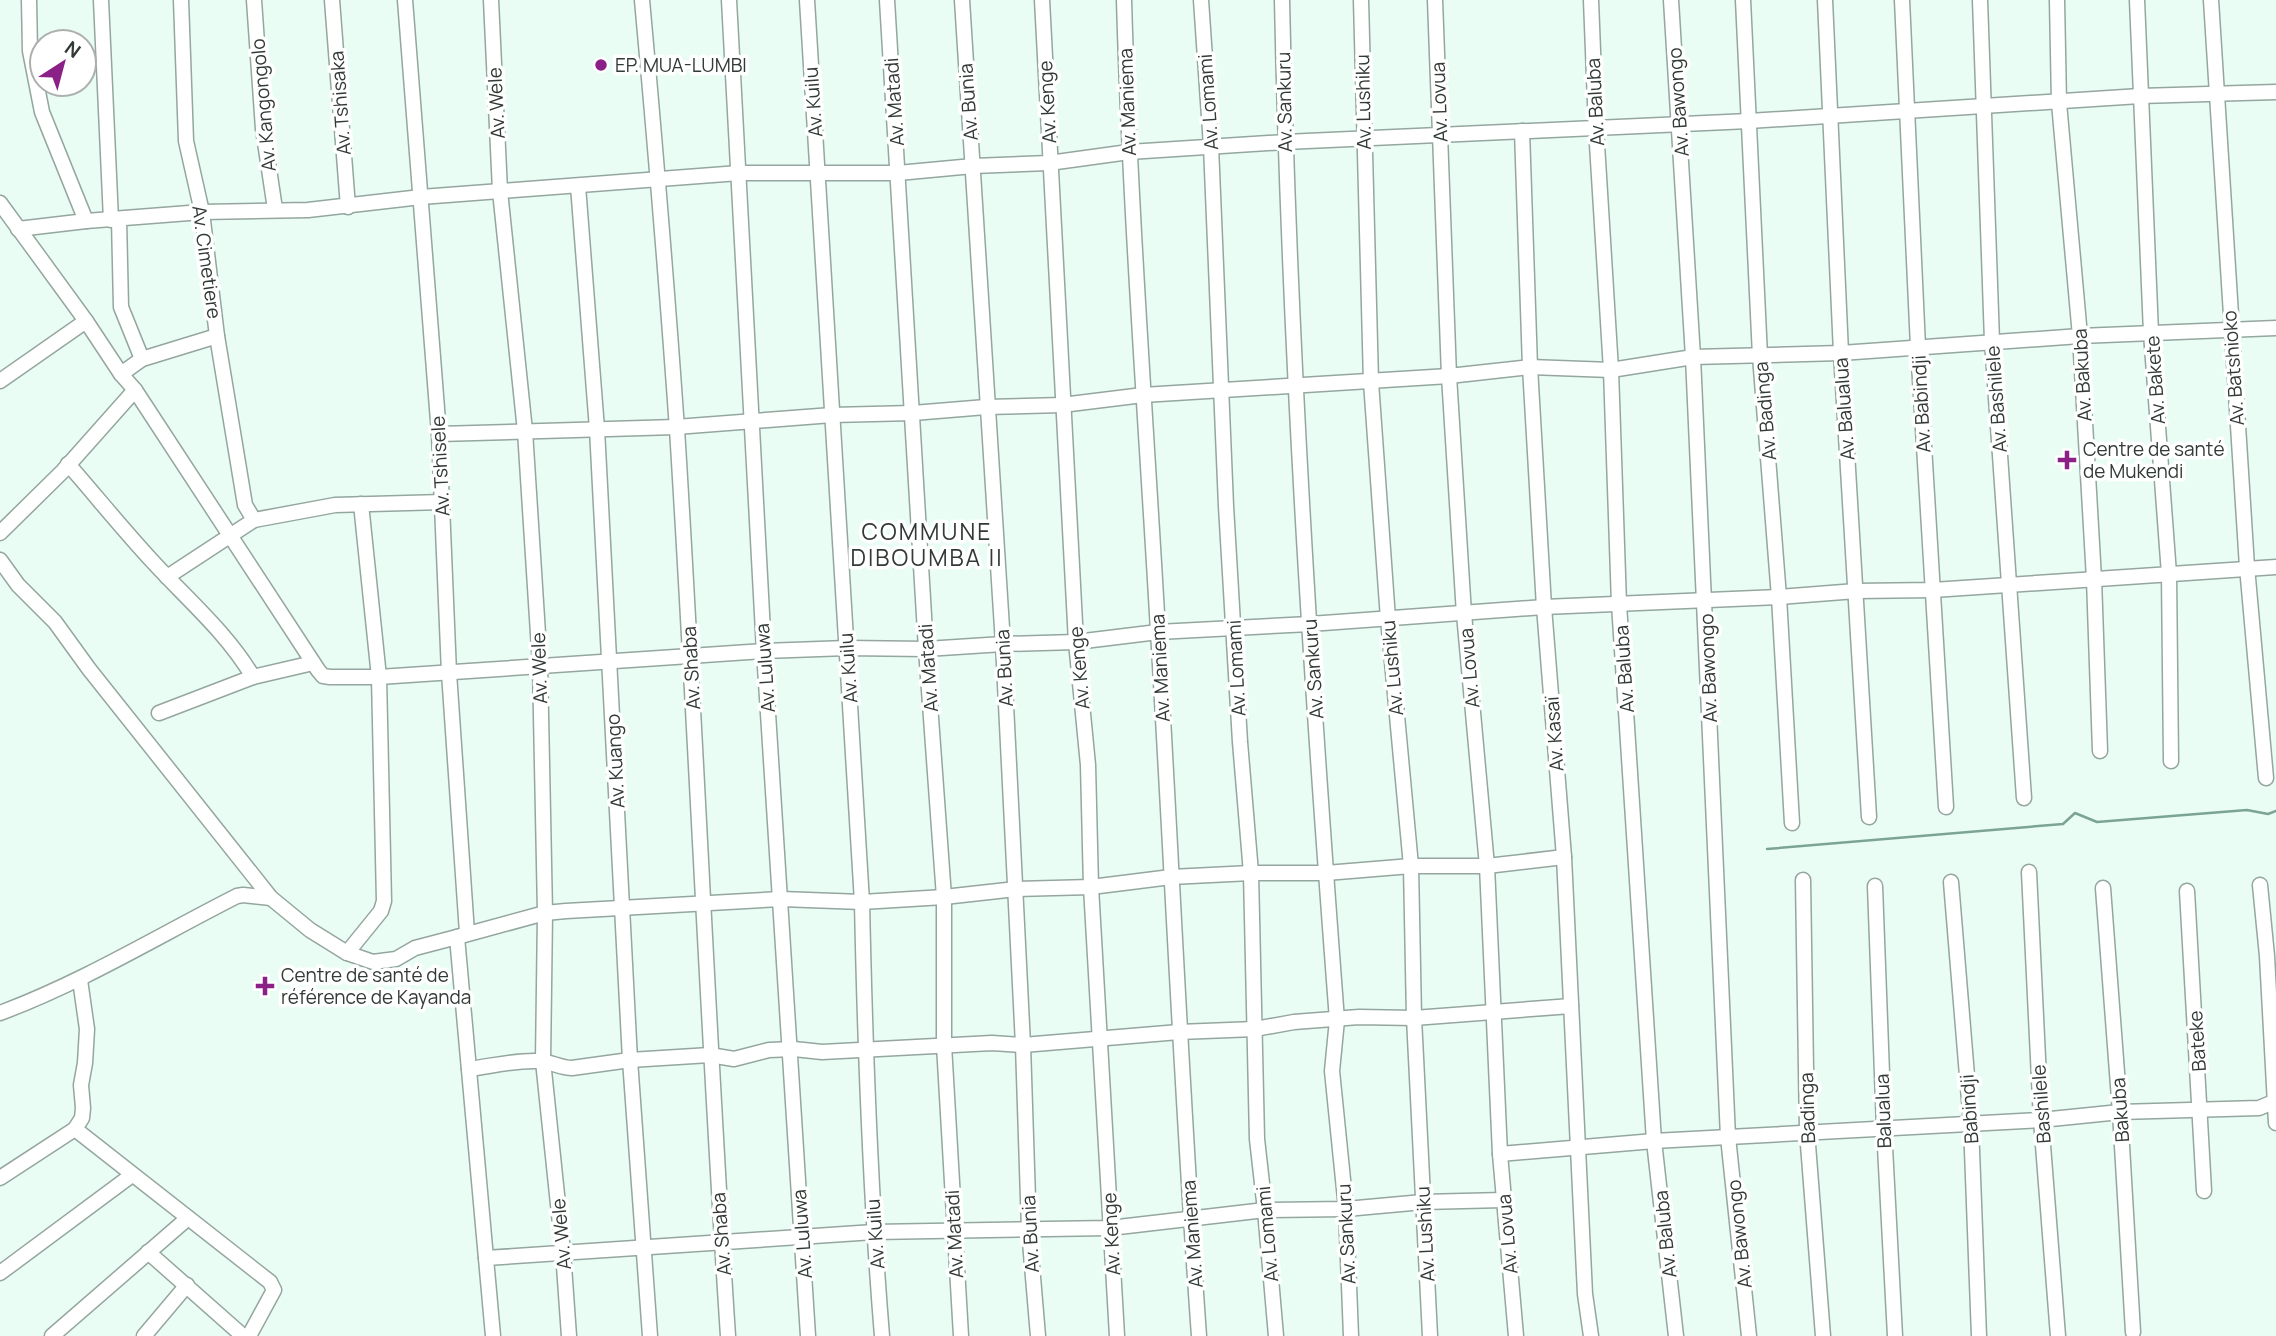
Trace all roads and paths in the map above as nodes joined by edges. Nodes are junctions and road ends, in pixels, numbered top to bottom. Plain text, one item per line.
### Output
1 (29, 0) edge
2 (101, 0) edge
3 (181, 0) edge
4 (254, 0) edge
5 (332, 0) edge
6 (405, 0) edge
7 (491, 0) edge
8 (642, 0) edge
9 (729, 0) edge
10 (807, 0) edge
11 (887, 0) edge
12 (962, 0) edge
13 (1042, 0) edge
14 (1124, 0) edge
15 (1201, 0) edge
16 (1282, 0) edge
17 (1361, 0) edge
18 (1435, 0) edge
19 (1591, 0) edge
20 (1671, 0) edge
21 (1743, 0) edge
22 (1825, 0) edge
23 (1902, 0) edge
24 (1980, 0) edge
25 (2057, 0) edge
26 (2137, 0) edge
27 (2211, 0) edge
28 (2276, 92) edge
29 (2217, 95) junction
30 (2140, 96) junction
31 (2059, 103) junction
32 (1985, 107) junction
33 (1908, 111) junction
34 (1830, 114) junction
35 (1749, 121) junction
36 (1679, 123) junction
37 (1596, 128) junction
38 (1522, 131) junction
39 (1440, 135) junction
40 (1364, 138) junction
41 (1285, 142) junction
42 (1211, 146) junction
43 (1129, 152) junction
44 (1049, 163) junction
45 (973, 166) junction
46 (817, 172) junction
47 (738, 173) junction
48 (898, 173) junction
49 (658, 180) junction
50 (578, 186) junction
51 (500, 191) junction
52 (421, 197) junction
53 (0, 203) edge
54 (348, 206) junction
55 (275, 209) junction
56 (202, 212) junction
57 (115, 220) junction
58 (86, 221) junction
59 (18, 229) junction
60 (86, 321) junction
61 (2276, 328) edge
62 (2230, 329) junction
63 (2151, 333) junction
64 (217, 336) junction
65 (2080, 336) junction
66 (1992, 341) junction
67 (1918, 347) junction
68 (1841, 353) junction
69 (1760, 356) junction
70 (1693, 357) junction
71 (142, 359) junction
72 (1530, 367) junction
73 (1611, 370) junction
74 (121, 374) junction
75 (2, 376) edge
76 (1449, 376) junction
77 (1371, 382) junction
78 (1296, 386) junction
79 (1220, 389) junction
80 (135, 390) junction
81 (1143, 395) junction
82 (1062, 405) junction
83 (986, 407) junction
84 (913, 413) junction
85 (832, 415) junction
86 (751, 420) junction
87 (676, 427) junction
88 (597, 429) junction
89 (525, 431) junction
90 (439, 434) junction
91 (68, 464) junction
92 (443, 502) junction
93 (361, 504) junction
94 (254, 520) junction
95 (0, 533) edge
96 (231, 537) junction
97 (0, 560) edge
98 (2276, 566) edge
99 (2247, 567) junction
100 (2169, 574) junction
101 (167, 577) junction
102 (2094, 579) junction
103 (2009, 586) junction
104 (1933, 590) junction
105 (1856, 591) junction
106 (1779, 597) junction
107 (1705, 600) junction
108 (1619, 604) junction
109 (1544, 607) junction
110 (1464, 614) junction
111 (1388, 619) junction
112 (1310, 624) junction
113 (1234, 628) junction
114 (1158, 632) junction
115 (1076, 642) junction
116 (1003, 644) junction
117 (847, 648) junction
118 (926, 649) junction
119 (764, 650) junction
120 (690, 657) junction
121 (610, 661) junction
122 (313, 663) junction
123 (540, 665) junction
124 (449, 673) junction
125 (253, 677) junction
126 (379, 677) junction
127 (159, 713) dead end
128 (2100, 751) dead end
129 (2171, 761) dead end
130 (2266, 778) dead end
131 (2024, 797) dead end
132 (1946, 807) dead end
133 (1869, 817) dead end
134 (1792, 822) dead end
135 (1564, 858) junction
136 (1411, 866) junction
137 (1487, 866) junction
138 (1251, 873) junction
139 (1326, 873) junction
140 (2029, 873) dead end
141 (1171, 877) junction
142 (1803, 880) dead end
143 (1951, 882) dead end
144 (2260, 885) dead end
145 (1875, 886) dead end
146 (1091, 887) junction
147 (2103, 888) dead end
148 (1016, 889) junction
149 (2187, 891) dead end
150 (944, 897) junction
151 (271, 898) junction
152 (781, 899) junction
153 (862, 902) junction
154 (704, 903) junction
155 (623, 908) junction
156 (545, 912) junction
157 (462, 935) junction
158 (347, 953) junction
159 (80, 980) junction
160 (1571, 1006) junction
161 (1492, 1012) junction
162 (0, 1013) edge
163 (1414, 1018) junction
164 (1337, 1020) junction
165 (1255, 1029) junction
166 (1179, 1032) junction
167 (1100, 1038) junction
168 (944, 1045) junction
169 (1023, 1045) junction
170 (788, 1049) junction
171 (866, 1049) junction
172 (709, 1055) junction
173 (631, 1060) junction
174 (543, 1061) junction
175 (469, 1069) junction
176 (2276, 1102) edge
177 (2201, 1111) junction
178 (2120, 1112) junction
179 (2041, 1120) junction
180 (2276, 1123) edge
181 (1970, 1124) junction
182 (1884, 1128) junction
183 (75, 1129) junction
184 (1807, 1132) junction
185 (1728, 1137) junction
186 (1654, 1141) junction
187 (1579, 1147) junction
188 (1500, 1154) junction
189 (132, 1175) junction
190 (0, 1178) edge
191 (2204, 1191) dead end
192 (1503, 1200) junction
193 (1423, 1202) junction
194 (1346, 1209) junction
195 (1265, 1210) junction
196 (1190, 1217) junction
197 (188, 1218) junction
198 (1110, 1228) junction
199 (953, 1230) junction
200 (1029, 1230) junction
201 (874, 1232) junction
202 (803, 1236) junction
203 (722, 1240) junction
204 (643, 1247) junction
205 (148, 1252) junction
206 (563, 1252) junction
207 (486, 1258) junction
208 (0, 1273) edge
209 (187, 1285) junction
210 (2133, 1332) dead end
211 (52, 1336) edge
212 (144, 1336) edge
213 (243, 1336) edge
214 (249, 1336) edge
215 (493, 1336) edge
216 (569, 1336) edge
217 (650, 1336) edge
218 (728, 1336) edge
219 (808, 1336) edge
220 (882, 1336) edge
221 (961, 1336) edge
222 (1038, 1336) edge
223 (1117, 1336) edge
224 (1199, 1336) edge
225 (1276, 1336) edge
226 (1351, 1336) edge
227 (1430, 1336) edge
228 (1517, 1336) edge
229 (1591, 1336) edge
230 (1676, 1336) edge
231 (1749, 1336) edge
232 (1823, 1336) edge
233 (1895, 1336) edge
234 (1979, 1336) edge
235 (2058, 1336) edge

1 - 58 street
2 - 57 street
3 - 56 street, Av. Cimetiere
4 - 55 street, Av. Kangongolo
5 - 54 street, Av. Tshisaka
6 - 52 street, Av. Tshisele
7 - 51 street, Av. Wele
8 - 49 street, Av. Shaba
9 - 47 street, Av. Luluwa
10 - 46 street, Av. Kuilu
11 - 48 street, Av. Matadi
12 - 45 street, Av. Bunia
13 - 44 street, Av. Kenge
14 - 43 street, Av. Maniema
15 - 42 street, Av. Lomami
16 - 41 street, Av. Sankuru
17 - 40 street, Av. Lushiku
18 - 39 street, Av. Lovua
19 - 37 street, Av. Baluba
20 - 36 street, Av. Bawongo
21 - 35 street, Av. Badinga
22 - 34 street, Av. Balualua
23 - 33 street, Av. Babindji
24 - 32 street, Av. Bashilele
25 - 31 street, Av. Bakuba
26 - 30 street, Av. Bakete
27 - 29 street, Av. Batshioko
28 - 29 street
29 - 30 street
29 - 62 street, Av. Batshioko
30 - 31 street
30 - 63 street, Av. Bakete
31 - 32 street
31 - 65 street, Av. Bakuba
32 - 33 street
32 - 66 street, Av. Bashilele
33 - 34 street
33 - 67 street, Av. Babindji
34 - 35 street
34 - 68 street, Av. Balualua
35 - 36 street
35 - 69 street, Av. Badinga
36 - 37 street
36 - 70 street, Av. Bawongo
37 - 38 street
37 - 73 street, Av. Baluba
38 - 39 street
38 - 72 street, Av. Kasaï
39 - 40 street
39 - 76 street, Av. Lovua
40 - 41 street
40 - 77 street, Av. Lushiku
41 - 42 street
41 - 78 street, Av. Sankuru
42 - 43 street
42 - 79 street, Av. Lomami
43 - 44 street
43 - 81 street, Av. Maniema
44 - 45 street
44 - 82 street, Av. Kenge
45 - 48 street
45 - 83 street, Av. Bunia
46 - 47 street
46 - 48 street
46 - 85 street, Av. Kuilu
47 - 49 street
47 - 86 street, Av. Luluwa
48 - 84 street, Av. Matadi
49 - 50 street
49 - 87 street, Av. Shaba
50 - 51 street
50 - 88 street, Av. Kuango
51 - 52 street
51 - 89 street, Av. Wele
52 - 54 street
52 - 90 street, Av. Tshisele
53 - 59 street
54 - 55 street
55 - 56 street
56 - 57 street
56 - 64 street, Av. Cimetiere
57 - 58 street
57 - 71 street
58 - 59 street
59 - 60 street
60 - 74 street
60 - 75 street
61 - 62 street
62 - 63 street
62 - 99 street, Av. Batshioko
63 - 65 street
63 - 100 street, Av. Bakete
64 - 71 street
64 - 94 street, Av. Cimetiere
65 - 66 street
65 - 102 street, Av. Bakuba
66 - 67 street
66 - 103 street, Av. Bashilele
67 - 68 street
67 - 104 street, Av. Babindji
68 - 69 street
68 - 105 street, Av. Balualua
69 - 70 street
69 - 106 street, Av. Badinga
70 - 73 street
70 - 107 street, Av. Bawongo
71 - 74 street
72 - 73 street
72 - 76 street
72 - 109 street, Av. Kasaï
73 - 108 street, Av. Baluba
74 - 80 street
76 - 77 street
76 - 110 street, Av. Lovua
77 - 78 street
77 - 111 street, Av. Lushiku
78 - 79 street
78 - 112 street, Av. Sankuru
79 - 81 street
79 - 113 street, Av. Lomami
80 - 91 street
80 - 96 street
81 - 82 street
81 - 114 street, Av. Maniema
82 - 83 street
82 - 115 street, Av. Kenge
83 - 84 street
83 - 116 street, Av. Bunia
84 - 85 street
84 - 118 street, Av. Matadi
85 - 86 street
85 - 117 street, Av. Kuilu
86 - 87 street
86 - 119 street, Av. Luluwa
87 - 88 street
87 - 120 street, Av. Shaba
88 - 89 street
88 - 121 street, Av. Kuango
89 - 90 street
89 - 123 street, Av. Wele
90 - 92 street, Av. Tshisele
91 - 95 street
91 - 101 street
92 - 93 street
92 - 124 street, Av. Tshisele
93 - 94 street
93 - 126 street
94 - 96 street
96 - 101 street
96 - 122 street
97 - 151 street
98 - 99 street
99 - 100 street
99 - 130 street, Av. Batshioko
100 - 102 street
100 - 129 street, Av. Bakete
101 - 125 street
102 - 103 street
102 - 128 street, Av. Bakuba
103 - 104 street
103 - 131 street, Av. Bashilele
104 - 105 street
104 - 132 street, Av. Babindji
105 - 106 street
105 - 133 street, Av. Balualua
106 - 107 street
106 - 134 street, Av. Badinga
107 - 108 street
107 - 185 street, Av. Bawongo
108 - 109 street
108 - 186 street, Av. Baluba
109 - 110 street
109 - 135 street, Av. Kasaï
110 - 111 street
110 - 137 street, Av. Lovua
111 - 112 street
111 - 136 street, Av. Lushiku
112 - 113 street
112 - 139 street, Av. Sankuru
113 - 114 street
113 - 138 street, Av. Lomami
114 - 115 street
114 - 141 street, Av. Maniema
115 - 116 street
115 - 146 street, Av. Kenge
116 - 118 street
116 - 148 street, Av. Bunia
117 - 118 street
117 - 119 street
117 - 153 street, Av. Kuilu
118 - 150 street, Av. Matadi
119 - 120 street
119 - 152 street, Av. Luluwa
120 - 121 street
120 - 154 street, Av. Shaba
121 - 123 street
121 - 155 street, Av. Kuango
122 - 125 street
122 - 126 street
123 - 124 street
123 - 156 street, Av. Wele
124 - 126 street
124 - 157 street, Av. Tshisele
125 - 127 street
126 - 158 street
135 - 137 street
135 - 160 street, Av. Kasaï
136 - 137 street
136 - 139 street
136 - 163 street, Av. Lushiku
137 - 161 street, Av. Lovua
138 - 139 street
138 - 141 street
138 - 165 street, Av. Lomami
139 - 164 street, Av. Sankuru
140 - 179 street, Bashilele
141 - 146 street
141 - 166 street, Av. Maniema
142 - 184 street, Badinga
143 - 181 street, Babindji
144 - 176 street
145 - 182 street, Balualua
146 - 148 street
146 - 167 street, Av. Kenge
147 - 178 street, Bakuba
148 - 150 street
148 - 169 street, Av. Bunia
149 - 177 street, Bateke
150 - 153 street
150 - 168 street, Av. Matadi
151 - 158 street
151 - 159 street
152 - 153 street
152 - 154 street
152 - 170 street, Av. Luluwa
153 - 171 street, Av. Kuilu
154 - 155 street
154 - 172 street, Av. Shaba
155 - 156 street
155 - 173 street, Av. Kuango
156 - 157 street
156 - 174 street, Av. Wele
157 - 158 street
157 - 175 street, Av. Tshisele
159 - 162 street
159 - 183 street
160 - 161 street
160 - 187 street, Av. Kasaï
161 - 163 street
161 - 188 street, Av. Lovua
163 - 164 street
163 - 193 street, Av. Lushiku
164 - 165 street
164 - 194 street, Av. Sankuru
165 - 166 street
165 - 195 street, Av. Lomami
166 - 167 street
166 - 196 street, Av. Maniema
167 - 169 street
167 - 198 street, Av. Kenge
168 - 169 street
168 - 171 street
168 - 199 street, Av. Matadi
169 - 200 street, Av. Bunia
170 - 171 street
170 - 172 street
170 - 202 street, Av. Luluwa
171 - 201 street, Av. Kuilu
172 - 173 street
172 - 203 street, Av. Shaba
173 - 174 street
173 - 204 street, Av. Kuango
174 - 175 street
174 - 206 street, Av. Wele
175 - 207 street, Av. Tshisele
176 - 177 street
176 - 180 street
177 - 178 street
177 - 191 street, Bateke
178 - 179 street
178 - 210 street, Bakuba
179 - 181 street
179 - 235 street, Bashilele
181 - 182 street
181 - 234 street, Babindji
182 - 184 street
182 - 233 street, Balualua
183 - 189 street
183 - 190 street
184 - 185 street
184 - 232 street, Badinga
185 - 186 street
185 - 231 street, Av. Bawongo
186 - 187 street
186 - 230 street, Av. Baluba
187 - 188 street
187 - 229 street, Av. Kasaï
188 - 192 street, Av. Lovua
189 - 197 street
189 - 208 street
192 - 193 street
192 - 228 street, Av. Lovua
193 - 194 street
193 - 227 street, Av. Lushiku
194 - 195 street
194 - 226 street, Av. Sankuru
195 - 196 street
195 - 225 street, Av. Lomami
196 - 198 street
196 - 224 street, Av. Maniema
197 - 205 street
197 - 214 street
198 - 200 street
198 - 223 street, Av. Kenge
199 - 200 street
199 - 201 street
199 - 221 street, Av. Matadi
200 - 222 street, Av. Bunia
201 - 202 street
201 - 220 street, Av. Kuilu
202 - 203 street
202 - 219 street, Av. Luluwa
203 - 204 street
203 - 218 street, Av. Shaba
204 - 206 street
204 - 217 street, Av. Kuango
205 - 209 street
205 - 211 street
206 - 207 street
206 - 216 street, Av. Wele
207 - 215 street, Av. Tshisele
209 - 212 street
209 - 213 street

